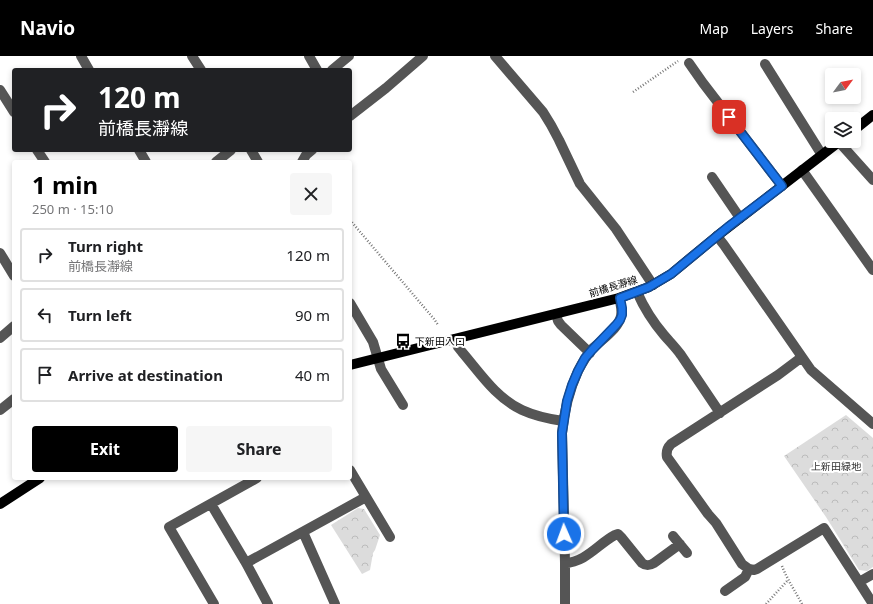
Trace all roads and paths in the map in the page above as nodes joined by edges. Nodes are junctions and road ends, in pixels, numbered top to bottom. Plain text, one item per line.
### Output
1 (81, 56) edge
2 (192, 56) edge
3 (309, 56) edge
4 (349, 56) edge
5 (422, 56) edge
6 (495, 56) edge
7 (686, 60) joint
8 (765, 64) dead end
9 (88, 68) edge
10 (200, 68) edge
11 (316, 68) edge
12 (334, 68) edge
13 (0, 90) edge
14 (634, 92) dead end
15 (12, 109) edge
16 (352, 114) edge
17 (873, 116) edge
18 (861, 125) edge
19 (831, 148) edge
20 (844, 148) edge
21 (228, 152) edge
22 (310, 152) edge
23 (822, 155) junction
24 (218, 160) edge
25 (303, 160) edge
26 (802, 170) junction
27 (712, 177) dead end
28 (873, 180) edge
29 (782, 186) junction
30 (740, 218) junction
31 (352, 222) edge
32 (717, 236) junction
33 (0, 254) edge
34 (873, 270) edge
35 (12, 273) edge
36 (653, 285) junction
37 (637, 292) junction
38 (620, 298) junction
39 (352, 306) edge
40 (556, 314) junction
41 (438, 325) dead end
42 (12, 328) edge
43 (0, 338) edge
44 (456, 339) junction
45 (590, 353) junction
46 (802, 357) junction
47 (378, 358) junction
48 (352, 364) edge
49 (12, 401) edge
50 (404, 405) dead end
51 (0, 410) edge
52 (720, 413) junction
53 (563, 421) junction
54 (873, 424) edge
55 (352, 473) edge
56 (37, 480) edge
57 (253, 480) edge
58 (366, 497) junction
59 (0, 504) edge
60 (211, 504) junction
61 (303, 532) junction
62 (390, 537) dead end
63 (687, 553) dead end
64 (777, 556) junction
65 (246, 563) junction
66 (565, 563) junction
67 (749, 569) junction
68 (873, 574) edge
69 (788, 580) junction
70 (859, 582) junction
71 (725, 591) dead end
72 (214, 604) edge
73 (268, 604) edge
74 (335, 604) edge
75 (565, 604) edge
76 (766, 604) edge
77 (802, 604) edge
78 (873, 604) edge

1 - 9 street
2 - 10 street
3 - 11 street
4 - 12 street
5 - 16 street
6 - 36 street
7 - 14 path
7 - 29 street
8 - 23 street
13 - 15 street
17 - 18 main road
19 - 23 main road, 前橋長瀞線
20 - 28 street
21 - 24 street
22 - 25 street
23 - 26 main road, 前橋長瀞線
26 - 29 main road, 前橋長瀞線
26 - 34 street
27 - 30 street
29 - 30 main road, 前橋長瀞線
30 - 32 main road, 前橋長瀞線
31 - 41 path
32 - 36 main road, 前橋長瀞線
32 - 46 street
33 - 35 street
36 - 37 main road, 前橋長瀞線
37 - 38 main road, 前橋長瀞線
37 - 52 street
38 - 40 main road, 前橋長瀞線
38 - 45 street
39 - 47 street
40 - 44 main road, 前橋長瀞線
40 - 45 street
42 - 43 street
44 - 47 main road, 前橋長瀞線
44 - 53 street
45 - 53 street
46 - 52 street
46 - 54 street
47 - 48 main road, 前橋長瀞線
47 - 50 street
49 - 51 street
52 - 67 street
53 - 66 street
55 - 58 street
56 - 59 main road
57 - 60 street
58 - 61 street
58 - 62 street
60 - 65 street
60 - 72 street
61 - 65 street
61 - 74 street
63 - 66 street
64 - 67 street
64 - 69 path
64 - 70 street
65 - 73 street
66 - 75 street
67 - 71 street
68 - 70 street
69 - 76 path
69 - 77 path
70 - 78 street

